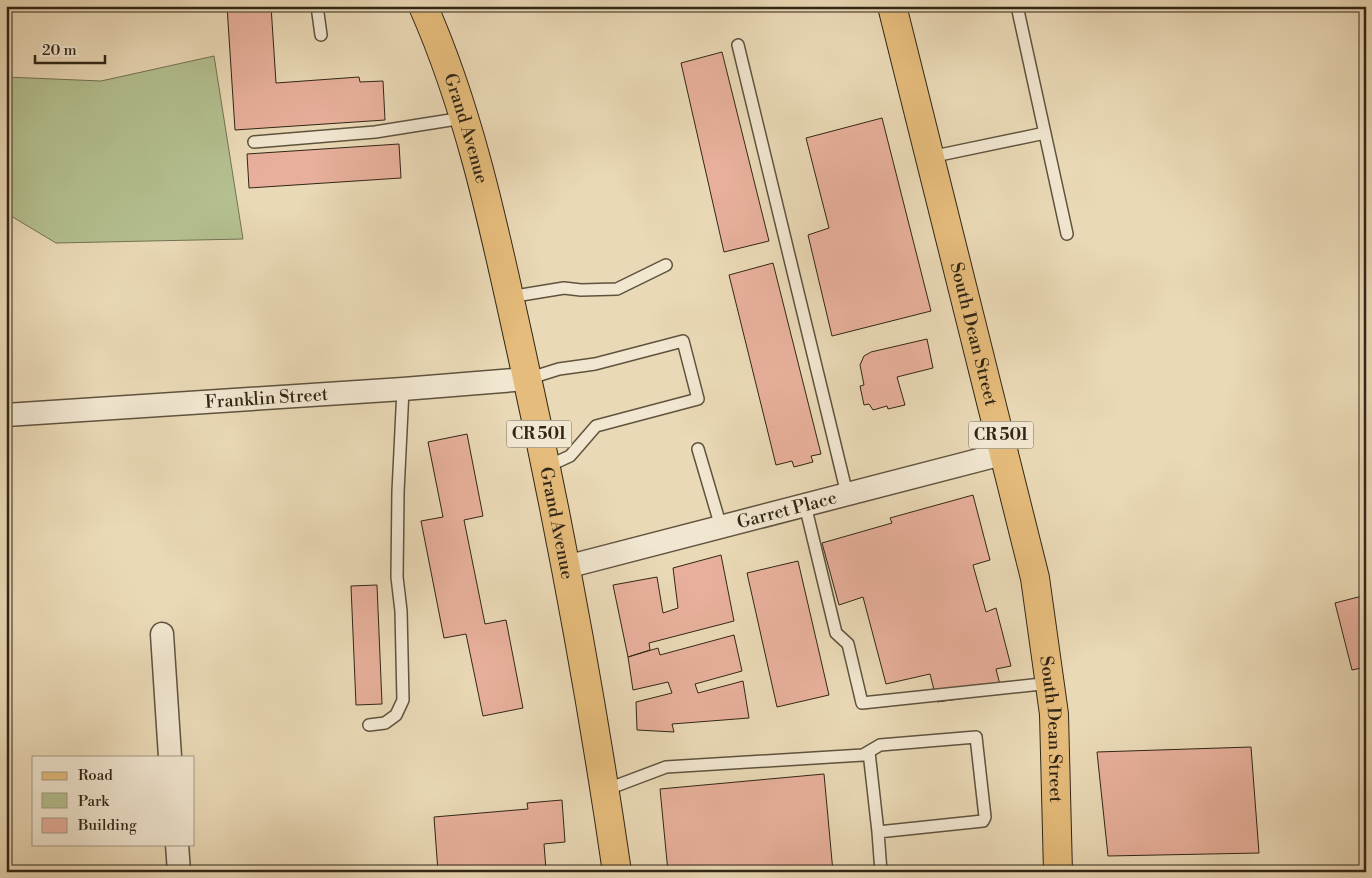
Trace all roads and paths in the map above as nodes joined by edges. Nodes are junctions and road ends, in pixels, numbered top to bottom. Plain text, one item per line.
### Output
1 (316, 6) edge
2 (423, 6) edge
3 (892, 6) edge
4 (1017, 6) edge
5 (321, 35) dead end
6 (738, 45) dead end
7 (463, 118) junction
8 (1045, 133) junction
9 (254, 142) dead end
10 (930, 157) junction
11 (1067, 234) dead end
12 (666, 265) dead end
13 (509, 296) junction
14 (527, 378) junction
15 (403, 389) junction
16 (6, 415) edge
17 (698, 449) dead end
18 (1006, 453) junction
19 (546, 467) junction
20 (848, 494) junction
21 (805, 505) junction
22 (721, 527) junction
23 (566, 567) junction
24 (162, 634) dead end
25 (1050, 683) junction
26 (368, 725) dead end
27 (869, 752) junction
28 (170, 756) edge
29 (605, 790) junction
30 (878, 832) junction
31 (177, 846) edge
32 (179, 872) edge
33 (617, 872) edge
34 (882, 872) edge
35 (1058, 872) edge

1 - 5 lane
2 - 7 main road, Grand Avenue / CR 501
3 - 10 main road, South Dean Street / CR 501
4 - 8 lane
6 - 20 lane
7 - 9 lane
7 - 13 main road, Grand Avenue / CR 501
8 - 10 lane
8 - 11 lane
10 - 18 main road, South Dean Street / CR 501
12 - 13 lane
13 - 14 main road, Grand Avenue / CR 501
14 - 15 street, Franklin Street
14 - 19 main road, Grand Avenue / CR 501
14 - 19 lane
15 - 16 street, Franklin Street
15 - 26 lane
17 - 22 lane
18 - 20 street, Garret Place
18 - 25 main road, South Dean Street / CR 501
19 - 23 main road, Grand Avenue / CR 501
20 - 21 street, Garret Place
21 - 22 street, Garret Place
21 - 25 lane
22 - 23 street, Garret Place
23 - 29 main road, Grand Avenue / CR 501
24 - 28 street
25 - 35 main road, South Dean Street / CR 501
27 - 29 lane
27 - 30 lane
27 - 30 lane
29 - 33 main road, Grand Avenue / CR 501
30 - 34 lane
31 - 32 street

